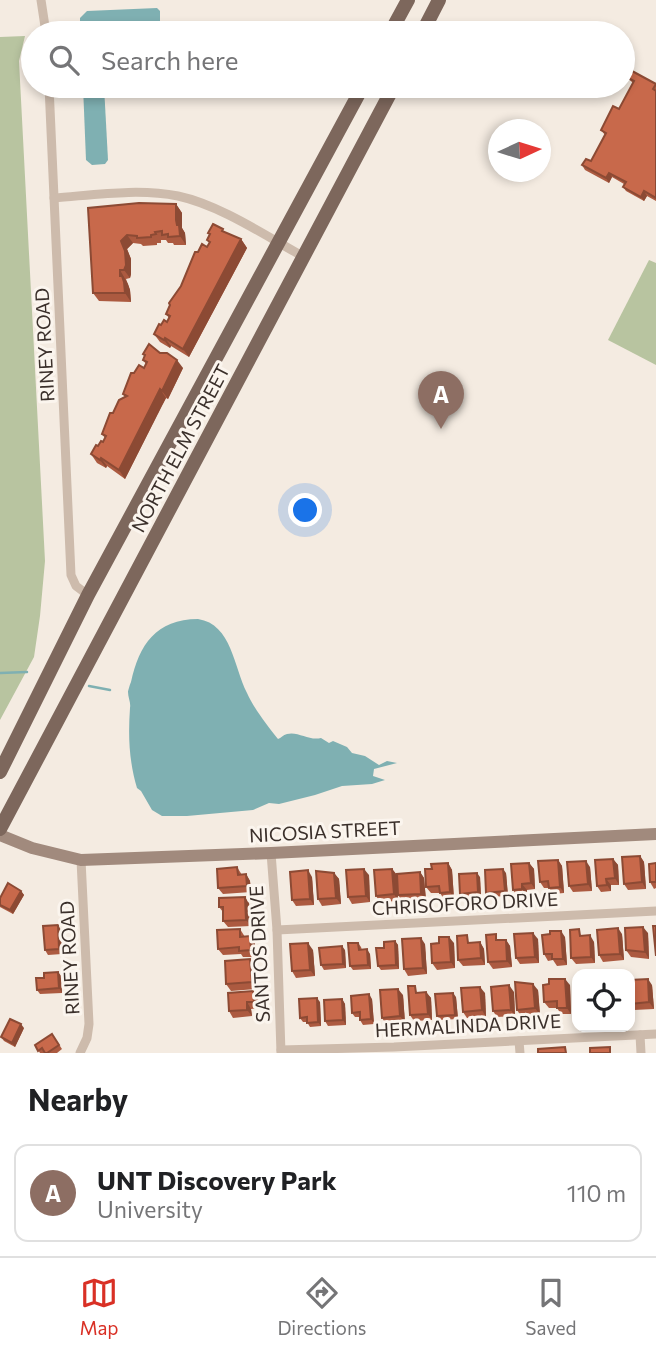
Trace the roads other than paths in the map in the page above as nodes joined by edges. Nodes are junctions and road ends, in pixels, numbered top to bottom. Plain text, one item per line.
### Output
1 (41, 0) edge
2 (408, 0) edge
3 (439, 0) edge
4 (44, 21) edge
5 (397, 21) edge
6 (428, 21) edge
7 (50, 98) edge
8 (357, 98) edge
9 (388, 98) edge
10 (54, 198) junction
11 (278, 243) junction
12 (304, 257) junction
13 (88, 595) junction
14 (0, 772) edge
15 (0, 829) edge
16 (656, 834) edge
17 (0, 835) edge
18 (271, 853) junction
19 (82, 860) junction
20 (656, 911) edge
21 (277, 930) junction
22 (656, 1034) edge
23 (640, 1035) junction
24 (519, 1041) junction
25 (394, 1050) edge
26 (281, 1051) edge
27 (80, 1053) edge
28 (520, 1053) edge
29 (641, 1053) edge

1 - 4 street
2 - 5 main road
3 - 6 main road
7 - 10 street, RINEY ROAD
8 - 11 main road, NORTH ELM STREET
9 - 12 main road, NORTH ELM STREET
10 - 11 street
10 - 13 street, RINEY ROAD
11 - 12 street
11 - 13 main road, NORTH ELM STREET
12 - 15 main road, NORTH ELM STREET
13 - 14 main road, NORTH ELM STREET
16 - 18 street, NICOSIA STREET
17 - 19 street, NICOSIA STREET
18 - 19 street, NICOSIA STREET
18 - 21 street, SANTOS DRIVE
19 - 27 street, RINEY ROAD
20 - 21 street, CHRISOFORO DRIVE
21 - 26 street, SANTOS DRIVE
22 - 23 street, HERMALINDA DRIVE
23 - 24 street, HERMALINDA DRIVE
23 - 29 street
24 - 25 street, HERMALINDA DRIVE
24 - 28 street
25 - 26 street, HERMALINDA DRIVE

